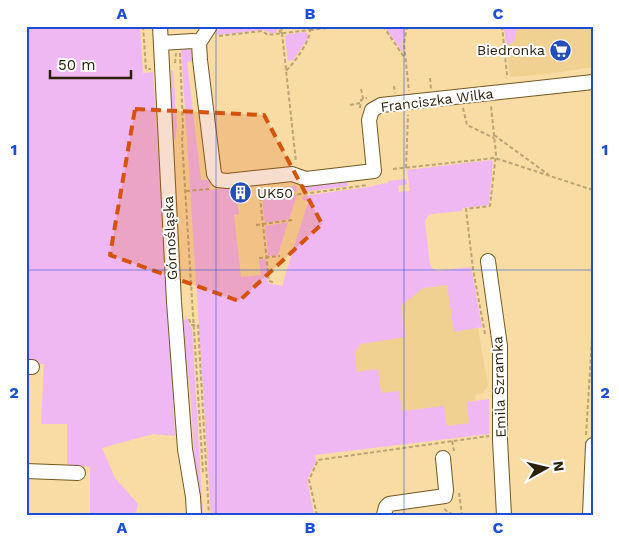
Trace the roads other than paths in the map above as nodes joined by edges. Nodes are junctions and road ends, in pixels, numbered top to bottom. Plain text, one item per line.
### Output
1 (160, 26) edge
2 (207, 35) edge
3 (161, 43) junction
4 (593, 82) edge
5 (488, 260) dead end
6 (590, 442) edge
7 (185, 449) junction
8 (443, 458) dead end
9 (26, 471) edge
10 (78, 473) dead end
11 (592, 498) edge
12 (186, 515) edge
13 (194, 515) edge
14 (384, 515) edge
15 (504, 515) edge
16 (590, 515) edge

1 - 3 street, Górnośląska
2 - 3 street
2 - 4 street, Franciszka Wilka
3 - 7 street, Górnośląska
5 - 15 street, Emila Szramka
6 - 11 street
7 - 12 street, Górnośląska
7 - 13 street, Górnośląska
8 - 14 street
9 - 10 street
11 - 16 street

